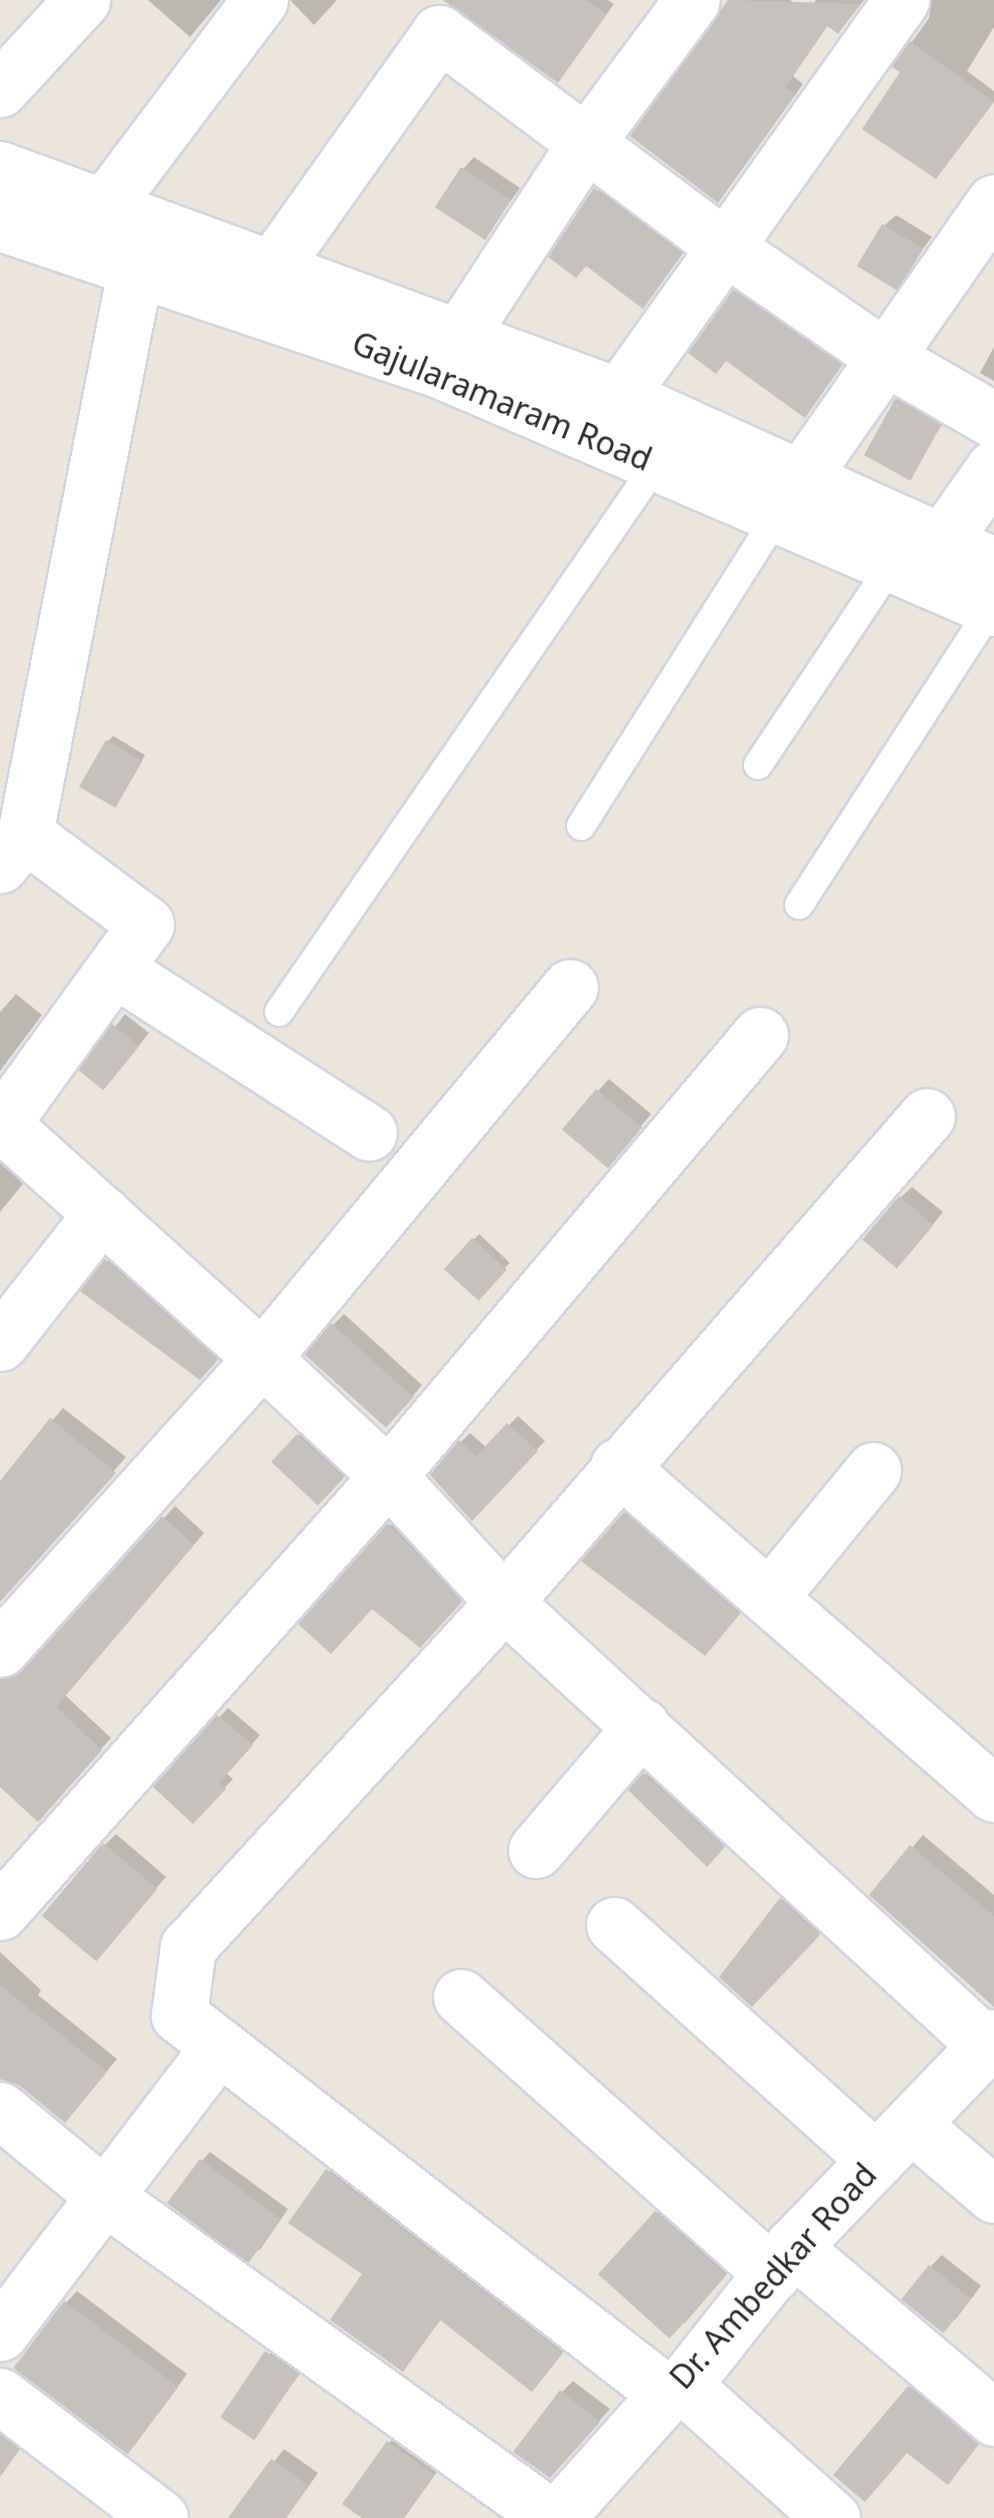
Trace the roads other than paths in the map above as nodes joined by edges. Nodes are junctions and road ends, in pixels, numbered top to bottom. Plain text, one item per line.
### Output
1 (82, 0) edge
2 (260, 0) edge
3 (692, 0) edge
4 (902, 0) edge
5 (452, 17) edge
6 (0, 89) edge
7 (585, 144) junction
8 (0, 169) edge
9 (994, 202) edge
10 (107, 203) junction
11 (0, 223) edge
12 (728, 249) junction
13 (136, 266) junction
14 (272, 267) junction
15 (460, 335) junction
16 (883, 356) junction
17 (618, 396) junction
18 (994, 420) edge
19 (657, 463) junction
20 (994, 468) edge
21 (790, 496) junction
22 (941, 543) junction
23 (892, 564) junction
24 (993, 594) edge
25 (758, 765) dead end
26 (581, 826) dead end
27 (12, 849) edge
28 (799, 905) dead end
29 (115, 969) junction
30 (570, 987) dead end
31 (280, 1012) dead end
32 (760, 1035) dead end
33 (927, 1116) dead end
34 (1, 1125) edge
35 (368, 1133) dead end
36 (102, 1213) junction
37 (0, 1343) edge
38 (262, 1358) junction
39 (618, 1466) junction
40 (874, 1470) dead end
41 (388, 1476) junction
42 (772, 1594) junction
43 (504, 1602) junction
44 (0, 1649) edge
45 (642, 1726) junction
46 (991, 1786) edge
47 (536, 1850) dead end
48 (0, 1912) edge
49 (614, 1925) dead end
50 (461, 1997) dead end
51 (990, 2041) edge
52 (220, 2047) junction
53 (0, 2110) edge
54 (894, 2142) junction
55 (994, 2195) edge
56 (108, 2199) junction
57 (782, 2261) junction
58 (0, 2333) edge
59 (675, 2390) junction
60 (0, 2396) edge
61 (994, 2418) edge
62 (160, 2518) edge
63 (554, 2518) edge
64 (832, 2518) edge

1 - 6 street
2 - 10 street
3 - 7 street
4 - 12 street
5 - 7 street
5 - 14 street
7 - 12 street
7 - 15 street
8 - 10 street
9 - 16 street
10 - 14 street
11 - 13 street, Gajularamaram Road
12 - 16 street
12 - 17 street
13 - 19 street, Gajularamaram Road
13 - 27 street
14 - 15 street
15 - 17 street
16 - 18 street
16 - 21 street
17 - 21 street
19 - 21 street, Gajularamaram Road
19 - 31 lane
20 - 22 street
21 - 22 street
21 - 23 street, Gajularamaram Road
21 - 26 lane
22 - 24 street
23 - 24 street, Gajularamaram Road
23 - 25 lane
24 - 28 lane
27 - 29 street
29 - 34 street
29 - 35 street
30 - 38 street
32 - 41 street
33 - 39 street
34 - 36 street
36 - 37 street
36 - 38 street
38 - 41 street
38 - 44 street
39 - 42 street
39 - 43 street
40 - 42 street
41 - 43 street
41 - 48 street
42 - 46 street
43 - 45 street
43 - 52 street
45 - 47 street
45 - 51 street
49 - 54 street
50 - 57 street
51 - 54 street, Dr. Ambedkar Road
52 - 56 street
52 - 59 street
53 - 56 street
54 - 55 street
54 - 57 street, Dr. Ambedkar Road
56 - 58 street
56 - 63 street
57 - 59 street, Dr. Ambedkar Road
57 - 61 street
59 - 63 street, Dr. Ambedkar Road
59 - 64 street
60 - 62 street

